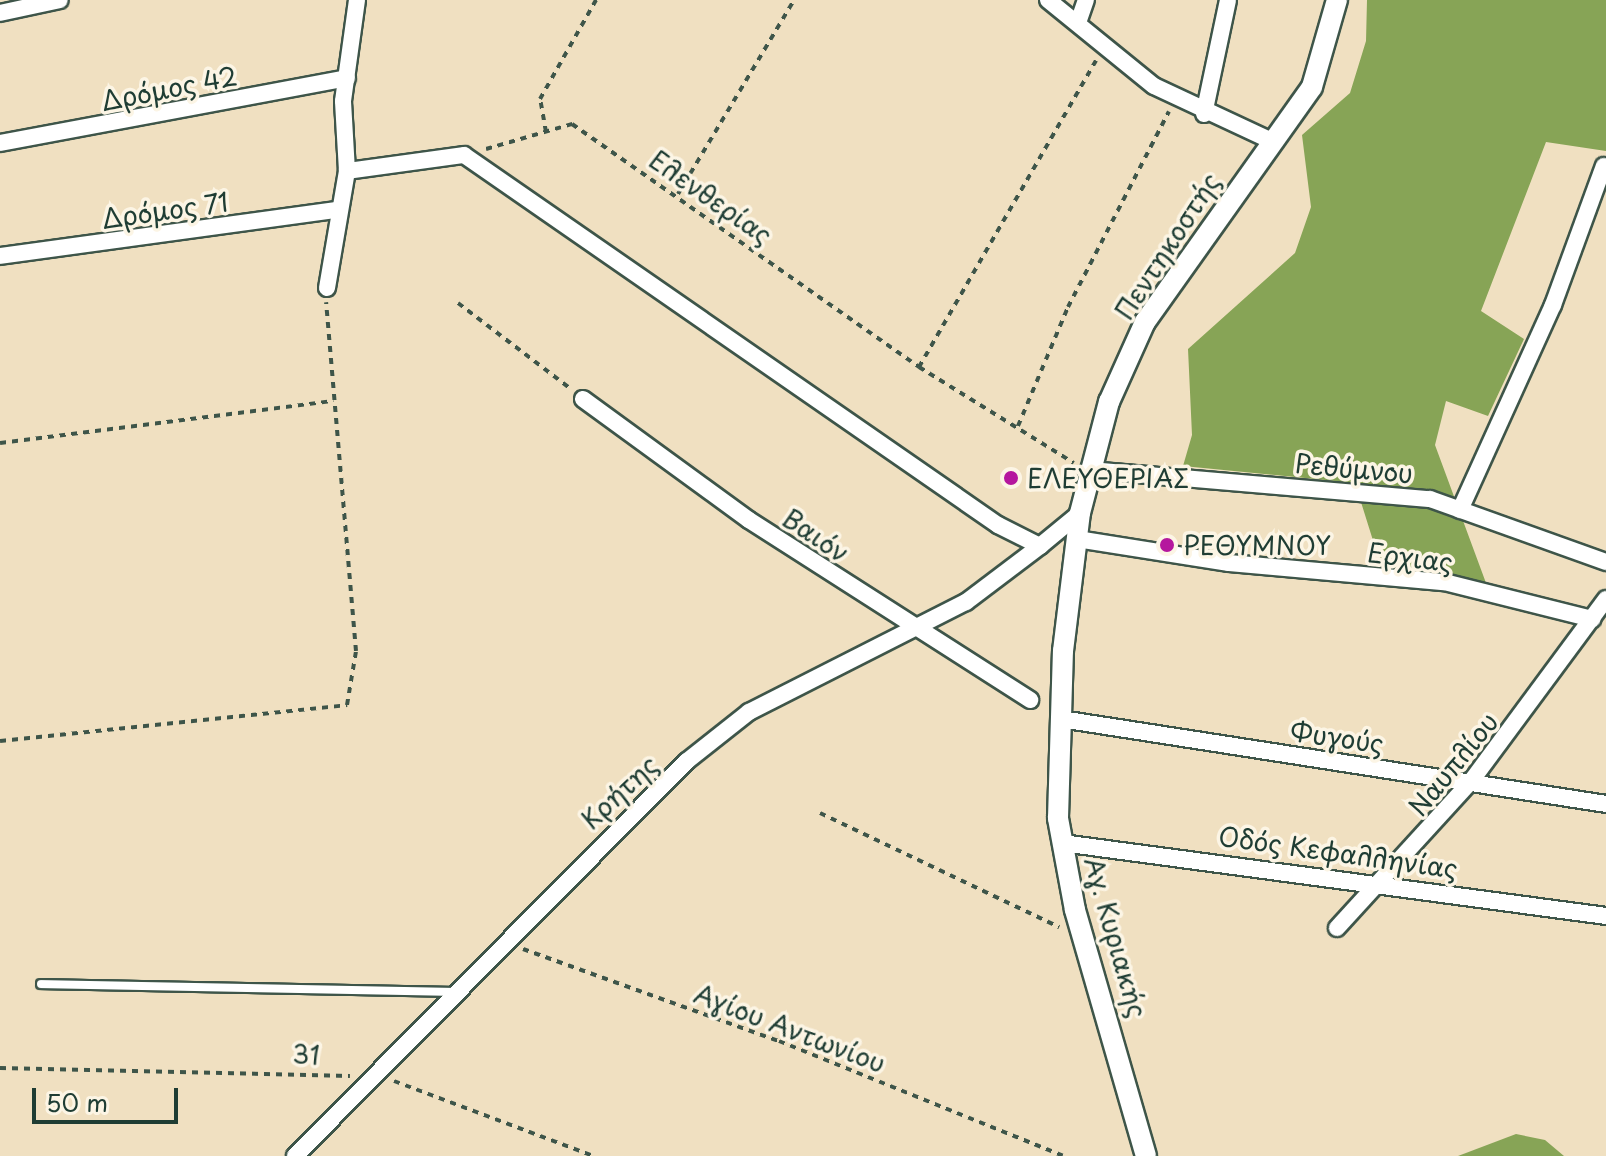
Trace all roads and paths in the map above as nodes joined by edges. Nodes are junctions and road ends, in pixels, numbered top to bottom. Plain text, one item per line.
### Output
1 (60, 0) edge
2 (357, 0) edge
3 (596, 0) edge
4 (794, 0) edge
5 (1048, 0) edge
6 (1086, 0) edge
7 (1228, 0) edge
8 (1337, 0) edge
9 (0, 13) edge
10 (1079, 20) junction
11 (1104, 47) junction
12 (347, 78) junction
13 (1176, 99) junction
14 (1204, 114) junction
15 (546, 132) junction
16 (1272, 141) junction
17 (0, 143) edge
18 (464, 155) junction
19 (1604, 166) edge
20 (347, 171) junction
21 (678, 194) junction
22 (336, 210) junction
23 (0, 256) edge
24 (327, 288) joint
25 (458, 303) dead end
26 (919, 367) junction
27 (583, 399) joint
28 (333, 401) junction
29 (1018, 426) junction
30 (0, 443) edge
31 (1089, 470) junction
32 (1460, 510) junction
33 (1080, 513) junction
34 (1077, 539) junction
35 (1040, 546) junction
36 (1606, 562) edge
37 (1606, 599) edge
38 (1592, 619) junction
39 (917, 632) junction
40 (1030, 700) dead end
41 (1061, 719) junction
42 (0, 741) edge
43 (1472, 780) junction
44 (1606, 804) edge
45 (820, 813) dead end
46 (1062, 843) junction
47 (1386, 882) junction
48 (1606, 916) edge
49 (1337, 928) dead end
50 (1081, 930) junction
51 (501, 942) junction
52 (41, 984) dead end
53 (453, 992) junction
54 (0, 1068) edge
55 (375, 1075) junction
56 (295, 1156) edge
57 (594, 1156) edge
58 (1063, 1156) edge
59 (1146, 1156) edge

1 - 9 street
2 - 12 street
3 - 15 path
4 - 21 path
5 - 10 street
6 - 10 street
7 - 14 street
8 - 16 street, Πεντηκοστής
10 - 11 street
11 - 13 street
11 - 26 path
12 - 17 street, Δρόμος 42
12 - 20 street
13 - 14 street
13 - 29 path
14 - 16 street
15 - 18 path, Ελενθερίας
15 - 21 path, Ελενθερίας
16 - 31 street, Πεντηκοστής
18 - 20 street
18 - 35 street
19 - 32 street
20 - 22 street
21 - 26 path, Ελενθερίας
22 - 23 street, Δρόμος 71
22 - 24 street
24 - 28 path
25 - 27 path
26 - 29 path, Ελενθερίας
27 - 39 street, Βαιόν
28 - 30 path
28 - 42 path
29 - 31 path, Ελενθερίας
31 - 32 street, Ρεθύμνου
31 - 33 street, Πεντηκοστής
32 - 36 street, Ρεθύμνου
33 - 34 street, Πεντηκοστής
33 - 35 street, Κρήτης
34 - 38 street, Ερχιας
34 - 41 street, Αγ. Κυριακής
35 - 39 street, Κρήτης
37 - 38 street, Ναυπλίου
38 - 43 street, Ναυπλίου
39 - 40 street, Βαιόν
39 - 51 street, Κρήτης
41 - 43 street, Φυγούς
41 - 46 street, Αγ. Κυριακής
43 - 44 street, Φυγούς
43 - 47 street, Ναυπλίου
45 - 50 path
46 - 47 street, Οδός Κεφαλληνίας
46 - 50 street, Αγ. Κυριακής
47 - 48 street, Οδός Κεφαλληνίας
47 - 49 street, Ναυπλίου
50 - 59 street, Αγ. Κυριακής
51 - 53 street, Κρήτης
51 - 58 path, Αγίου Αντωνίου
52 - 53 lane
53 - 55 street, Κρήτης
54 - 55 path, 31
55 - 56 street, Κρήτης
55 - 57 path, 31

